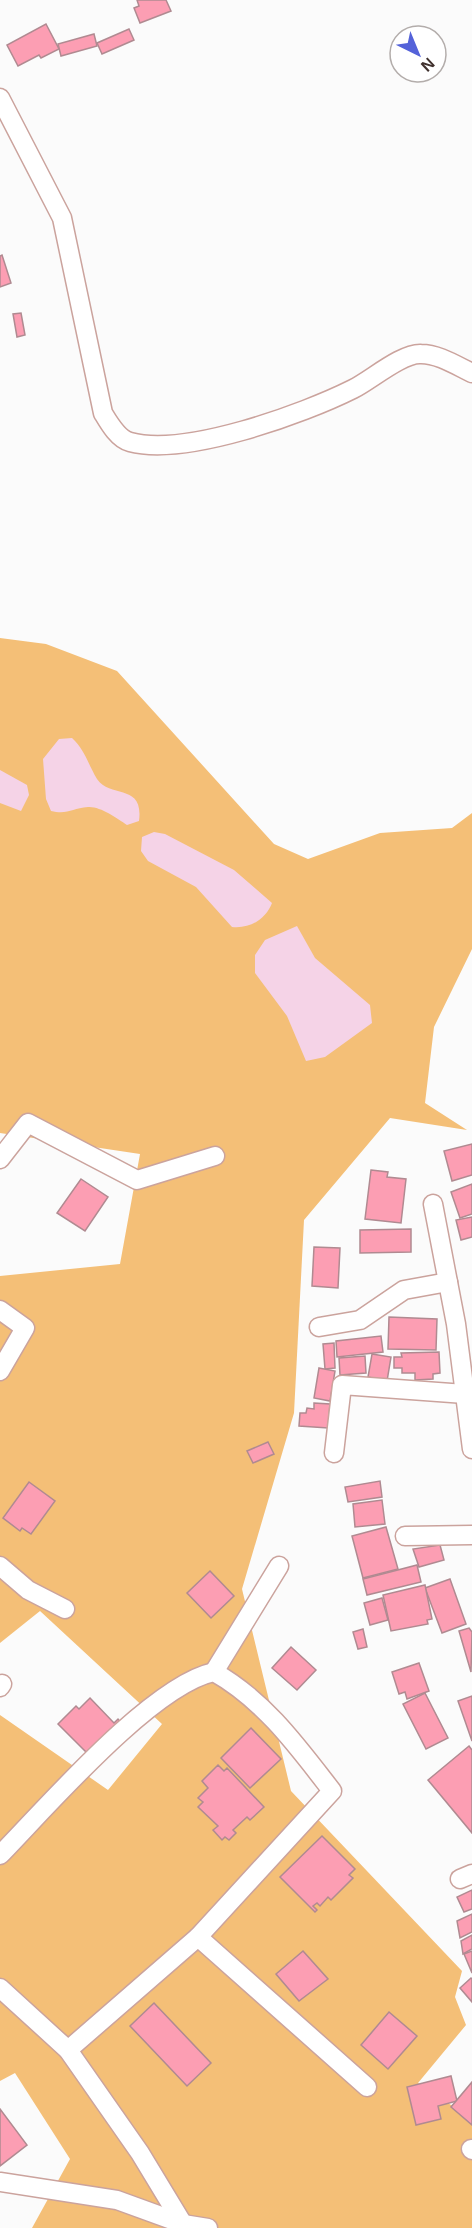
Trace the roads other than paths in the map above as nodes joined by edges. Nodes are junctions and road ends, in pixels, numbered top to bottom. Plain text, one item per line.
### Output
1 (0, 100) edge
2 (472, 373) edge
3 (215, 1156) dead end
4 (0, 1159) edge
5 (433, 1204) dead end
6 (448, 1282) junction
7 (0, 1310) edge
8 (319, 1327) dead end
9 (0, 1371) edge
10 (465, 1394) junction
11 (472, 1449) edge
12 (334, 1453) dead end
13 (472, 1535) edge
14 (405, 1536) dead end
15 (0, 1566) edge
16 (279, 1566) dead end
17 (65, 1609) dead end
18 (214, 1672) junction
19 (0, 1854) edge
20 (198, 1937) junction
21 (0, 1988) edge
22 (68, 2050) junction
23 (368, 2087) dead end
24 (0, 2182) edge
25 (177, 2226) edge
26 (208, 2228) edge

1 - 2 street
3 - 4 street
5 - 6 street
6 - 8 street
6 - 10 street
7 - 9 street
10 - 11 street
10 - 12 street
13 - 14 street
15 - 17 street
16 - 18 street
18 - 19 street
18 - 20 street
20 - 22 street
20 - 23 street
21 - 22 street
22 - 25 street
24 - 25 street
25 - 26 street

